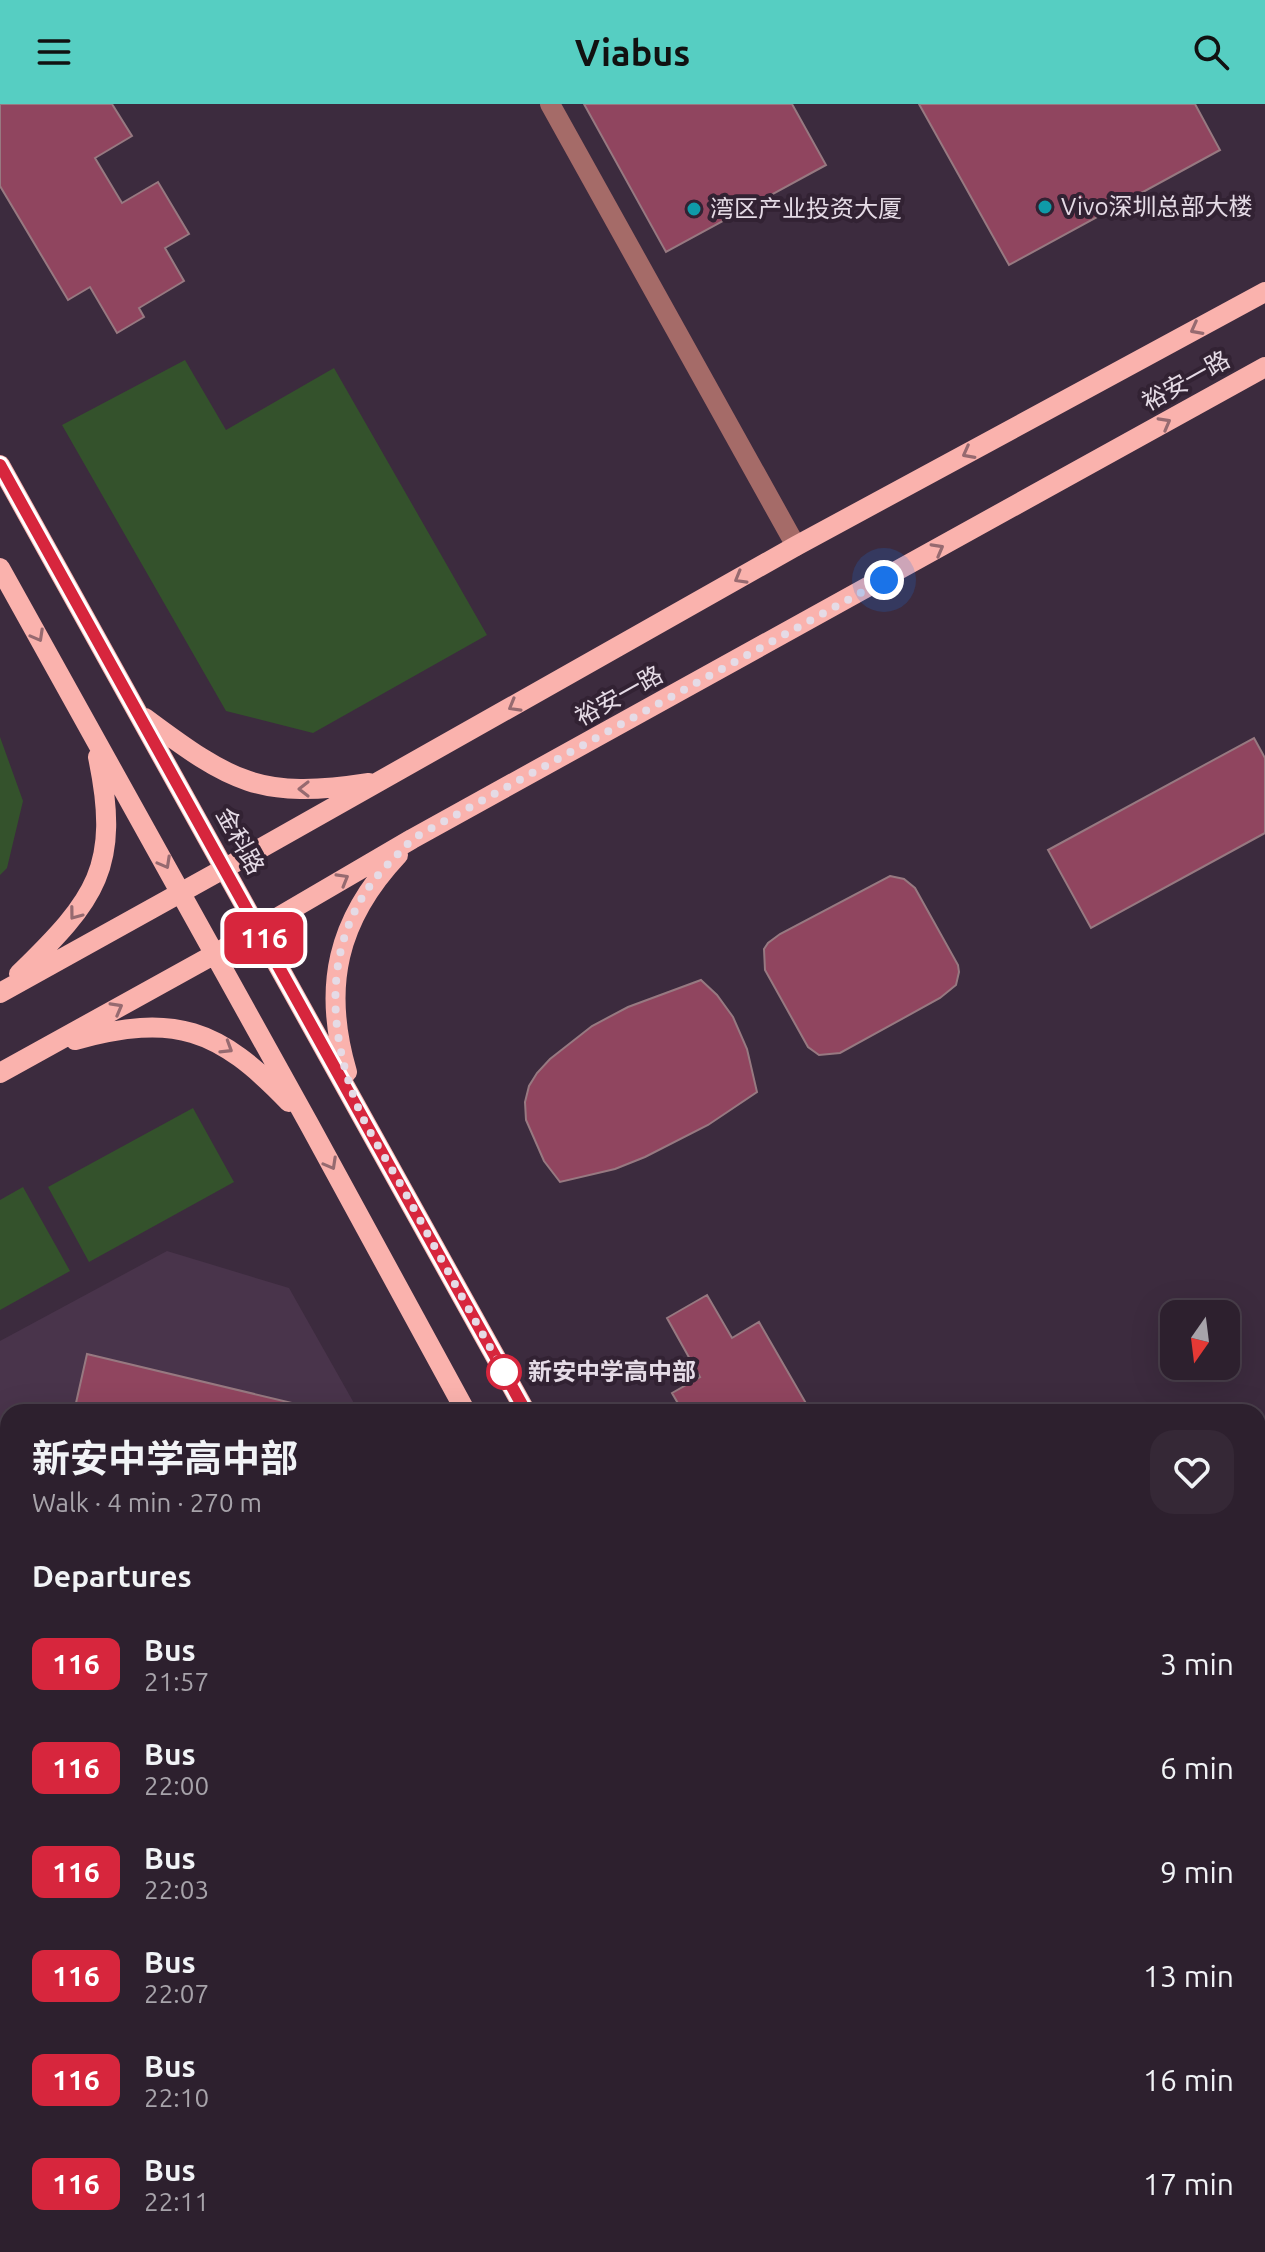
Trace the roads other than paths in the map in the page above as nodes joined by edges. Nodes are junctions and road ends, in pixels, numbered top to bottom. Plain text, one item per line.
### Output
1 (550, 104) edge
2 (1265, 292) edge
3 (1265, 367) edge
4 (0, 465) edge
5 (796, 546) junction
6 (0, 568) edge
7 (139, 714) junction
8 (93, 734) junction
9 (381, 781) junction
10 (412, 839) junction
11 (225, 868) junction
12 (181, 893) junction
13 (259, 928) junction
14 (215, 954) junction
15 (1, 992) edge
16 (44, 1049) junction
17 (0, 1073) edge
18 (358, 1106) junction
19 (309, 1124) junction
20 (462, 1404) edge
21 (522, 1404) edge

1 - 5 street
2 -> 5 main road, 裕安一路
10 -> 3 main road, 裕安一路
4 - 7 main road, 金科路
5 -> 9 main road, 裕安一路
6 -> 8 main road
9 -> 7 main road
7 - 11 main road, 金科路
8 -> 12 main road
8 -> 15 main road
9 - 11 main road, 裕安一路
13 -> 10 main road, 裕安一路
10 - 18 main road
11 - 12 main road, 裕安一路
11 - 13 main road, 金科路
12 - 14 main road
12 - 15 main road, 裕安一路
13 - 14 main road, 裕安一路
13 - 18 main road, 金科路
16 -> 14 main road, 裕安一路
14 - 19 main road
16 - 17 main road, 裕安一路
16 -> 19 main road
18 - 21 main road, 金科路
19 -> 20 main road

